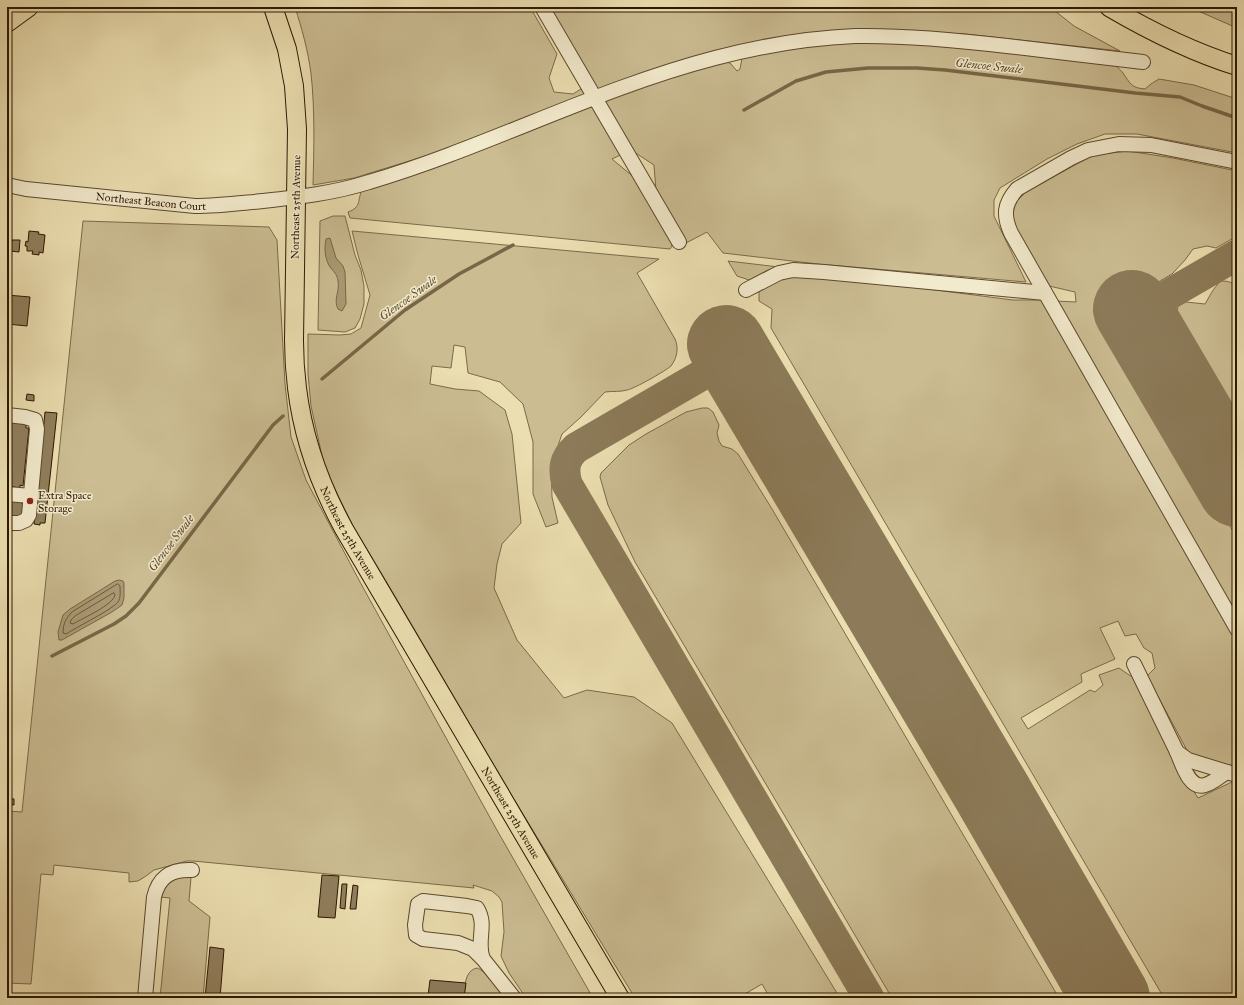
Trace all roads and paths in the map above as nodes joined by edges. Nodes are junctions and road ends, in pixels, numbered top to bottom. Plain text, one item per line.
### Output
1 (29, 7) edge
2 (273, 7) edge
3 (542, 7) edge
4 (1109, 7) edge
5 (7, 24) edge
6 (1143, 62) dead end
7 (1237, 66) edge
8 (594, 97) junction
9 (1237, 162) edge
10 (7, 185) edge
11 (296, 198) junction
12 (679, 242) dead end
13 (746, 290) dead end
14 (1045, 293) junction
15 (7, 415) edge
16 (7, 494) edge
17 (31, 496) junction
18 (7, 523) edge
19 (1237, 629) edge
20 (1134, 664) dead end
21 (1177, 752) junction
22 (1232, 773) edge
23 (192, 870) dead end
24 (483, 959) junction
25 (145, 998) edge
26 (514, 998) edge
27 (620, 998) edge

1 - 5 main road
2 - 11 main road, Northeast 25th Avenue
3 - 8 street
4 - 7 main road
6 - 8 street, Northeast Beacon Court
8 - 11 street, Northeast Beacon Court
8 - 12 street
9 - 14 street
10 - 11 street, Northeast Beacon Court
11 - 27 main road, Northeast 25th Avenue
13 - 14 street
14 - 19 street
15 - 17 street
16 - 17 street
17 - 18 street
20 - 21 street
21 - 22 street
21 - 22 street
23 - 25 street
24 - 24 street
24 - 26 street

